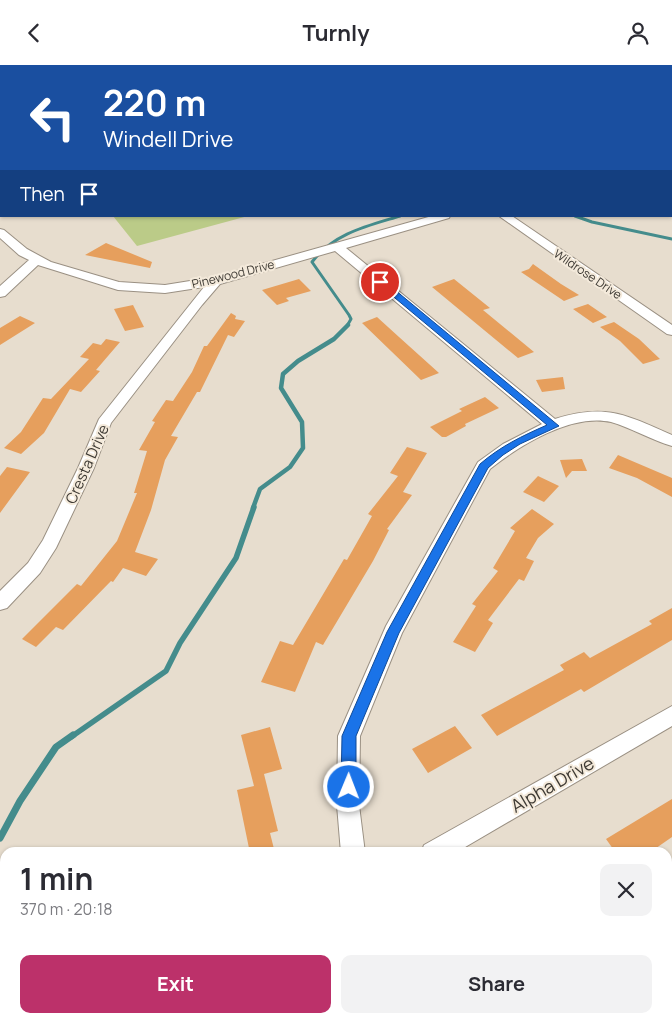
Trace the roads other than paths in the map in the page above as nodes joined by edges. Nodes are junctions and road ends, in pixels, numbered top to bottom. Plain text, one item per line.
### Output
1 (441, 217) edge
2 (505, 217) edge
3 (0, 232) edge
4 (336, 246) junction
5 (37, 260) junction
6 (216, 281) junction
7 (0, 293) edge
8 (672, 331) edge
9 (554, 426) junction
10 (672, 441) edge
11 (0, 603) edge
12 (672, 715) edge
13 (353, 847) edge
14 (442, 847) edge

1 - 4 street, Pinewood Drive
2 - 8 street, Wildrose Drive
3 - 5 street, Pinewood Drive
4 - 6 street, Pinewood Drive
4 - 9 street
5 - 6 street, Pinewood Drive
5 - 7 street
6 - 11 street, Cresta Drive
9 - 10 street
9 - 13 street
12 - 14 street, Alpha Drive

